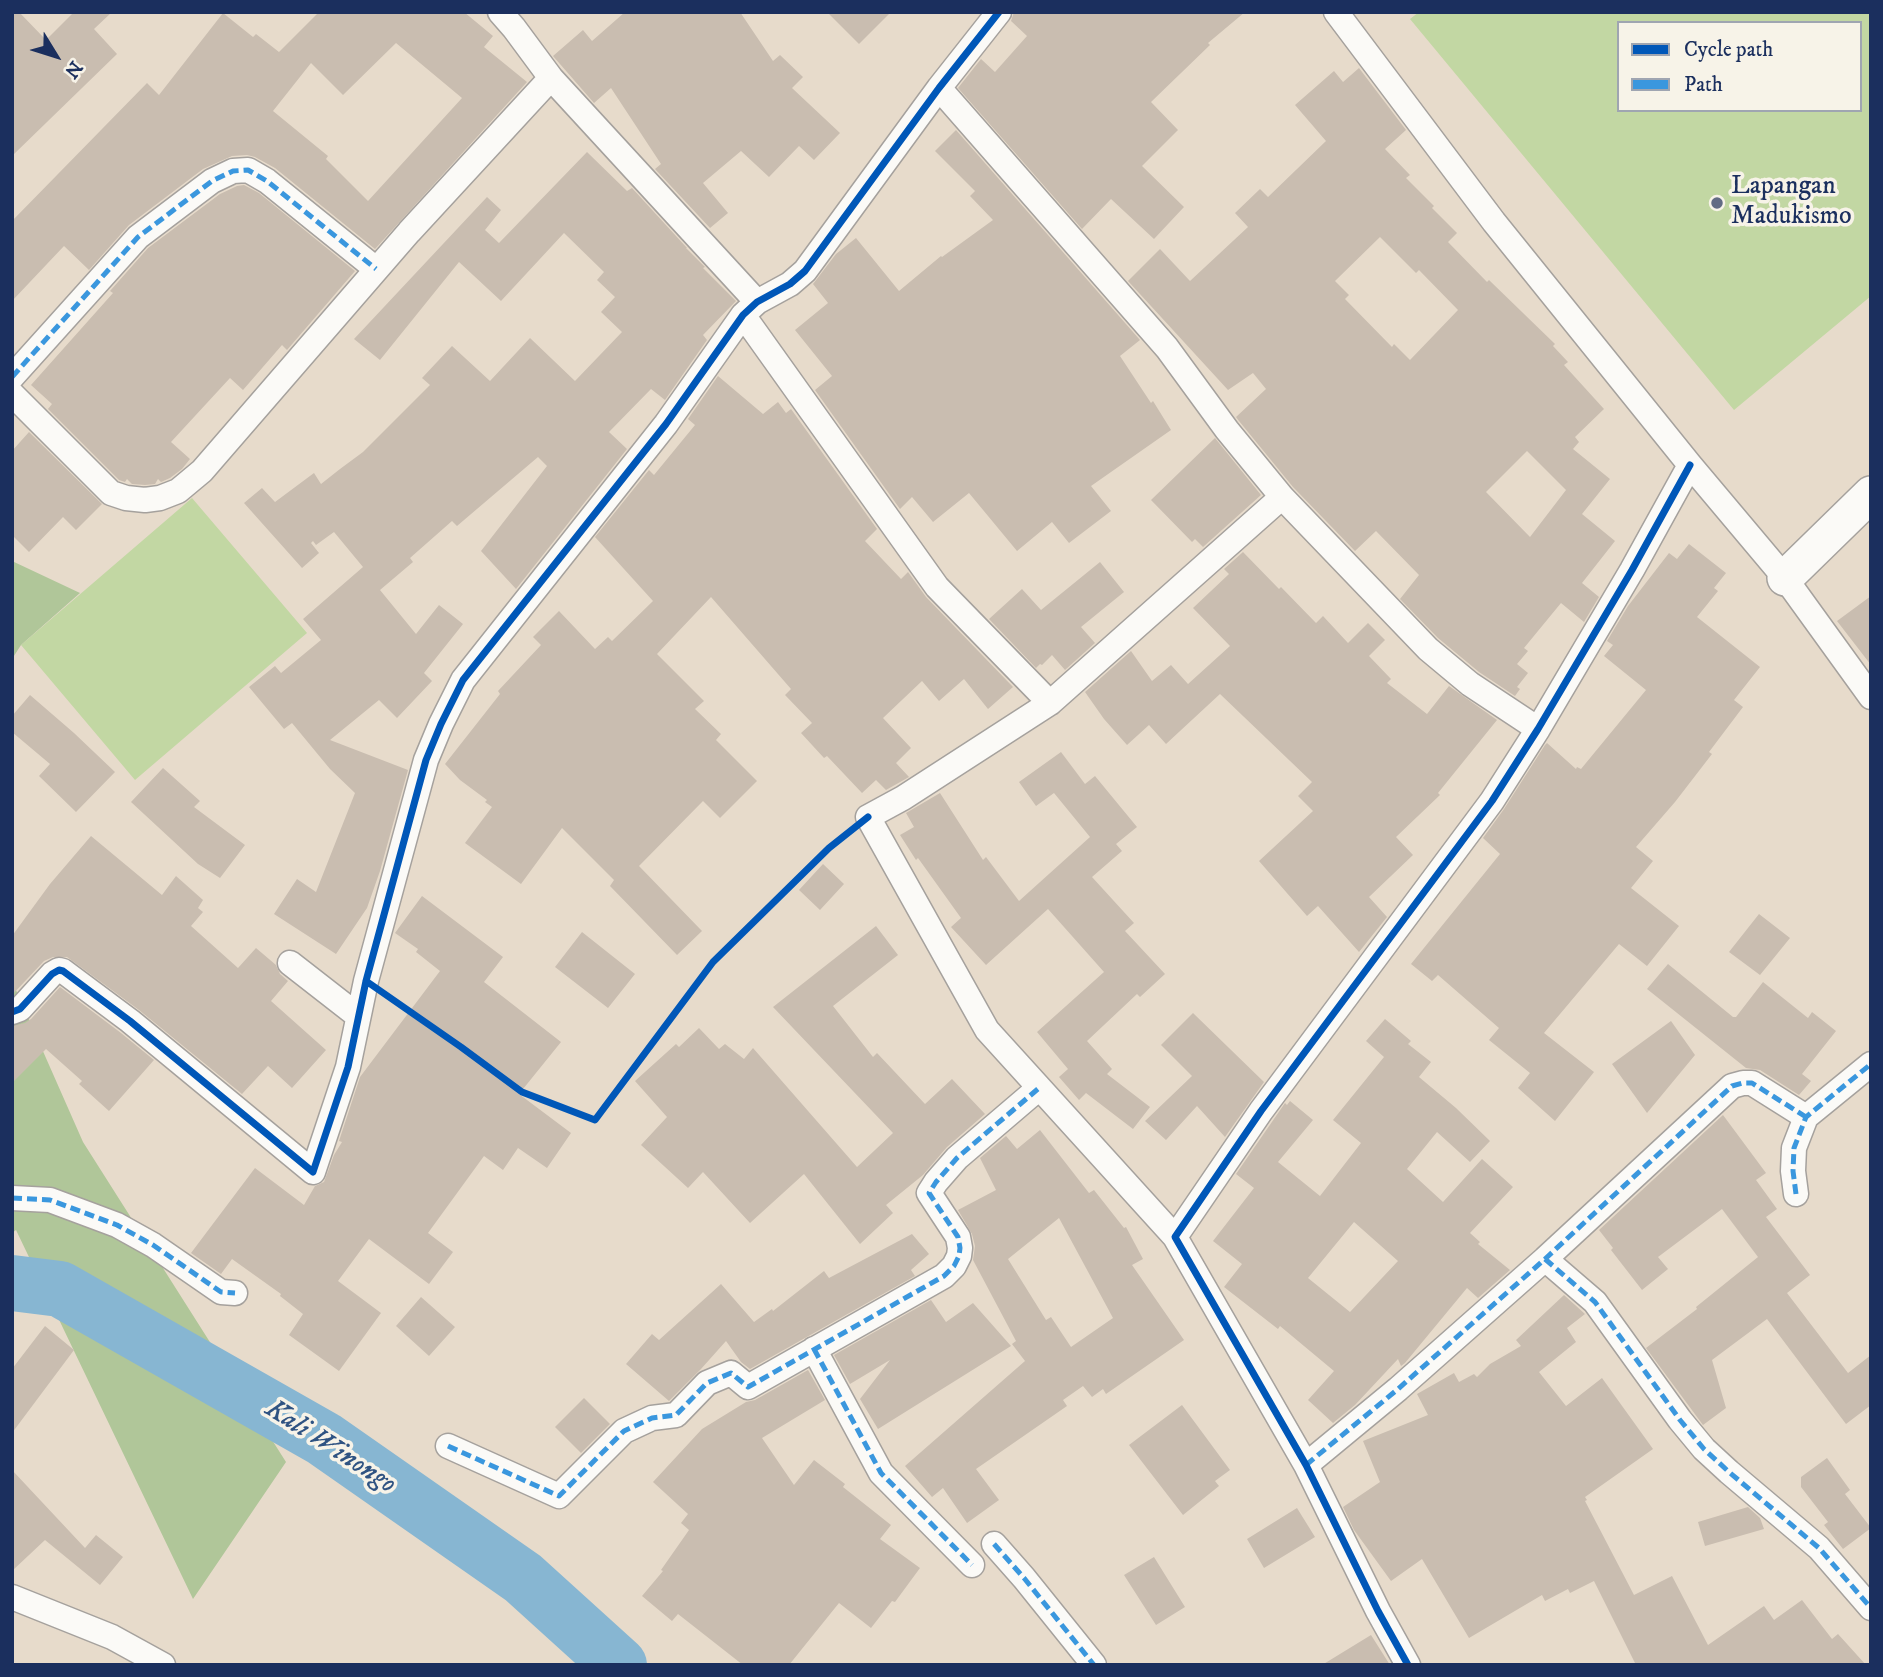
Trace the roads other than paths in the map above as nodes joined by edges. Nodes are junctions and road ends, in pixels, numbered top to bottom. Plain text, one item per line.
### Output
1 (999, 12) edge
2 (1336, 12) edge
3 (515, 17) edge
4 (551, 78) junction
5 (939, 88) junction
6 (376, 269) junction
7 (750, 309) junction
8 (12, 377) edge
9 (12, 394) edge
10 (1690, 465) junction
11 (1871, 494) edge
12 (1282, 497) junction
13 (1785, 578) junction
14 (1871, 698) edge
15 (1049, 703) junction
16 (1538, 729) junction
17 (290, 963) dead end
18 (12, 1012) edge
19 (358, 1016) junction
20 (1871, 1064) edge
21 (1039, 1088) junction
22 (1806, 1117) junction
23 (1796, 1194) dead end
24 (12, 1198) edge
25 (1175, 1237) junction
26 (1545, 1259) junction
27 (235, 1293) dead end
28 (814, 1349) junction
29 (448, 1446) dead end
30 (1306, 1465) junction
31 (994, 1544) dead end
32 (972, 1565) dead end
33 (12, 1597) edge
34 (1871, 1608) edge
35 (163, 1665) edge
36 (1094, 1665) edge
37 (1408, 1665) edge

1 - 5 street
2 - 10 street
3 - 4 street
4 - 6 street
4 - 7 street
5 - 7 street
5 - 12 street
6 - 8 street
6 - 9 street
7 - 15 street
7 - 19 street
10 - 13 street
10 - 16 street
11 - 13 street
12 - 15 street
12 - 16 street
13 - 14 street
15 - 21 street
16 - 25 street
17 - 19 street
18 - 19 street
20 - 22 street
21 - 25 street
21 - 28 street
22 - 23 street
22 - 26 street
24 - 27 street
25 - 30 street
26 - 30 street
26 - 34 street
28 - 29 street
28 - 32 street
30 - 37 street
31 - 36 street
33 - 35 street

